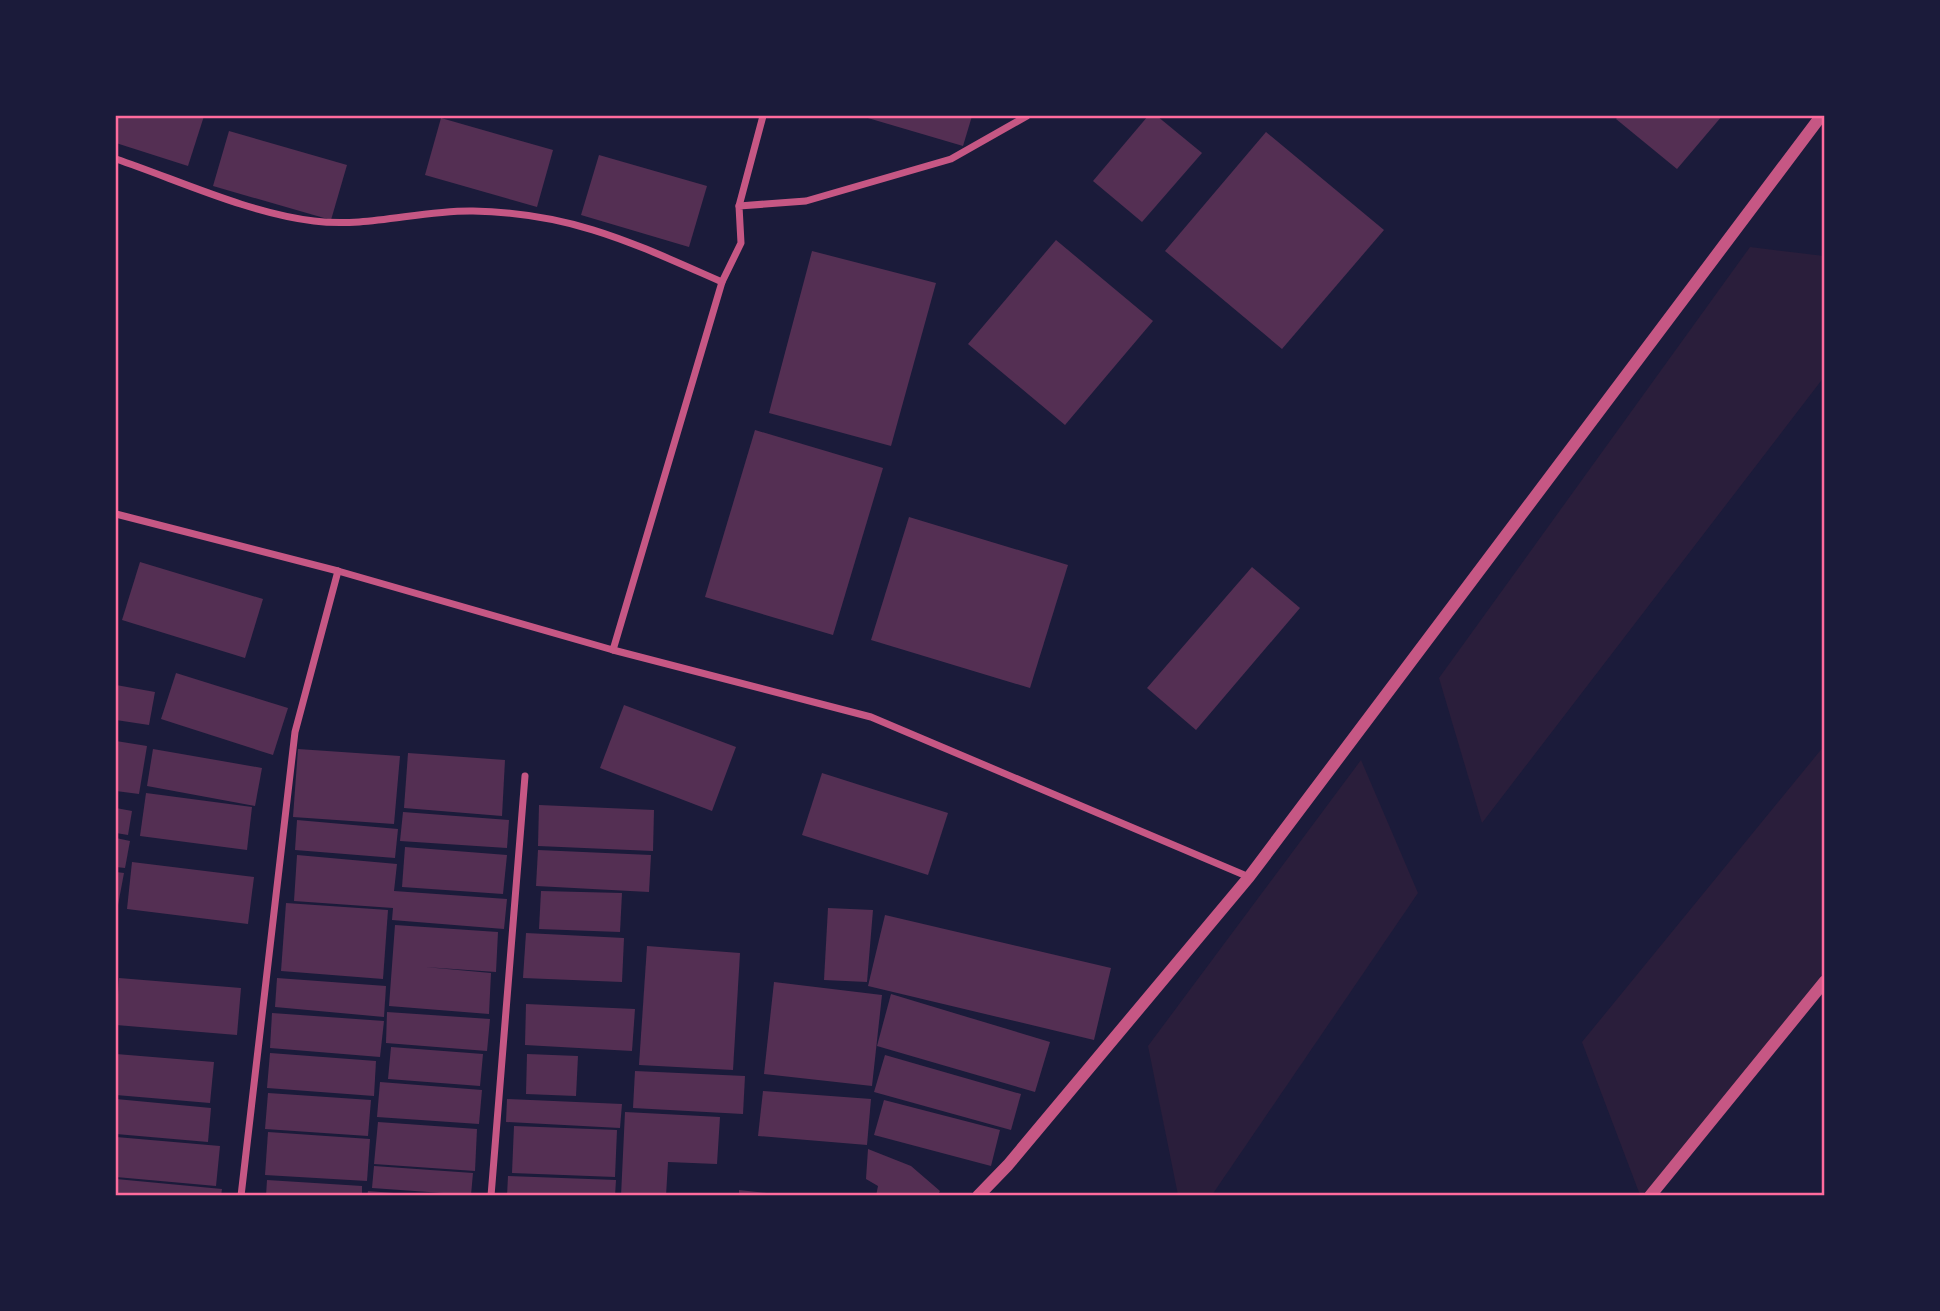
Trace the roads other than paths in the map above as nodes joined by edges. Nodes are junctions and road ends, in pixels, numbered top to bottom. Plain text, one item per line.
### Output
1 (764, 116) edge
2 (1027, 116) edge
3 (1821, 116) edge
4 (116, 159) edge
5 (739, 206) junction
6 (722, 282) junction
7 (116, 514) edge
8 (338, 571) junction
9 (613, 650) junction
10 (525, 776) dead end
11 (1249, 877) junction
12 (1825, 982) edge
13 (241, 1195) edge
14 (491, 1195) edge
15 (978, 1195) edge
16 (1650, 1195) edge

1 - 5 street
2 - 5 street
3 - 11 street
4 - 6 street
5 - 6 street
6 - 9 street
7 - 8 street
8 - 9 street
8 - 13 street
9 - 11 street
10 - 14 street
11 - 15 street
12 - 16 street

